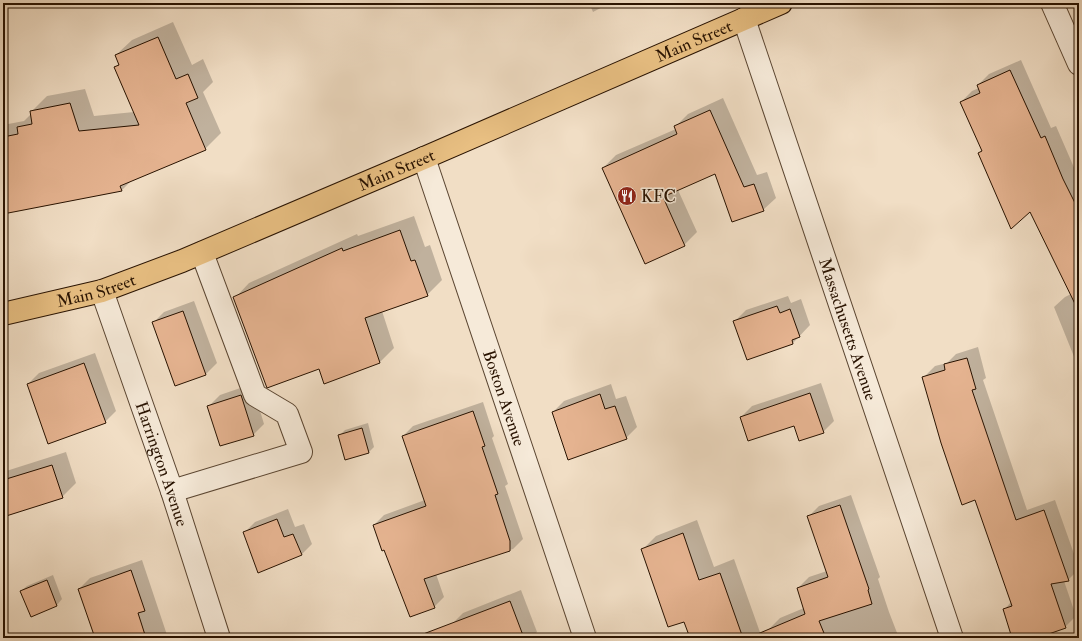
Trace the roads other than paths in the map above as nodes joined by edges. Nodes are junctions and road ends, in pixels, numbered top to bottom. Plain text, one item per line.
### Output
1 (781, 3) edge
2 (1052, 3) edge
3 (744, 19) junction
4 (1079, 64) edge
5 (424, 158) junction
6 (202, 253) junction
7 (102, 290) junction
8 (3, 314) edge
9 (172, 491) junction
10 (219, 638) edge
11 (585, 638) edge
12 (952, 638) edge

1 - 3 main road, Main Street
2 - 4 street
3 - 5 main road, Main Street
3 - 12 street, Massachusetts Avenue
5 - 6 main road, Main Street
5 - 11 street, Boston Avenue
6 - 7 main road, Main Street
6 - 9 street
7 - 8 main road, Main Street
7 - 9 street, Harrington Avenue
9 - 10 street, Harrington Avenue

